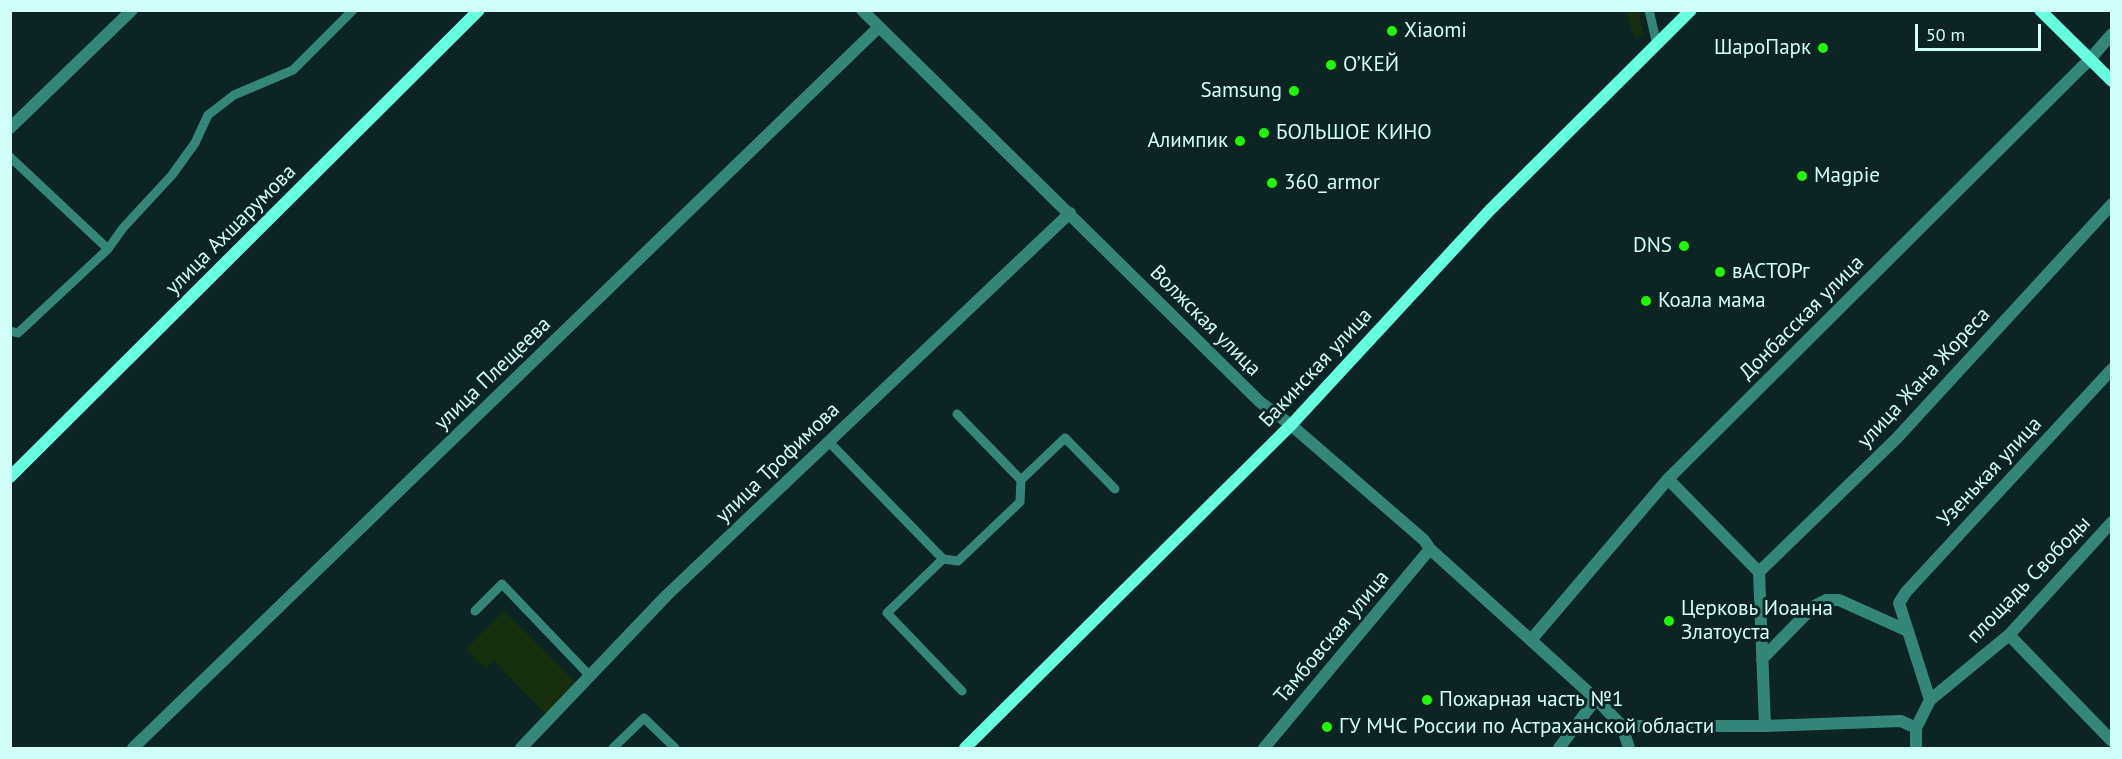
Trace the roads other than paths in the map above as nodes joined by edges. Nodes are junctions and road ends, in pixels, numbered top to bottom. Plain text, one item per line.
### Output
1 (132, 10) edge
2 (352, 10) edge
3 (479, 10) edge
4 (862, 10) edge
5 (1649, 10) edge
6 (1691, 10) edge
7 (2040, 10) edge
8 (879, 27) junction
9 (2112, 34) edge
10 (1657, 45) junction
11 (2090, 59) junction
12 (2112, 81) edge
13 (10, 128) edge
14 (10, 157) edge
15 (2112, 204) edge
16 (1070, 213) junction
17 (108, 249) junction
18 (10, 331) edge
19 (2112, 369) edge
20 (957, 414) dead end
21 (1291, 425) junction
22 (829, 442) junction
23 (10, 477) edge
24 (1668, 479) junction
25 (1022, 480) junction
26 (1115, 489) dead end
27 (2112, 522) edge
28 (1430, 549) junction
29 (943, 559) junction
30 (1759, 572) junction
31 (475, 611) dead end
32 (1908, 631) junction
33 (2009, 635) junction
34 (1531, 640) junction
35 (1762, 659) junction
36 (590, 676) junction
37 (962, 691) dead end
38 (1596, 699) junction
39 (1930, 700) junction
40 (1622, 726) junction
41 (1765, 726) junction
42 (1916, 728) junction
43 (2112, 741) edge
44 (528, 746) edge
45 (133, 748) edge
46 (613, 748) edge
47 (675, 748) edge
48 (965, 748) edge
49 (1264, 748) edge
50 (1559, 748) edge
51 (1629, 748) edge
52 (1916, 748) edge

1 - 13 street
2 - 17 lane
3 - 23 main road, улица Ахшарумова
4 - 8 street, Волжская улица
5 - 10 lane
6 - 10 main road, Бакинская улица
7 - 11 main road
8 - 16 street, Волжская улица
8 - 45 street, улица Плещеева
9 - 11 street, Донбасская улица
10 - 21 main road, Бакинская улица
11 - 12 main road
11 - 24 street, Донбасская улица
14 - 17 lane
15 - 30 street, улица Жана Жореса
16 - 21 street, Волжская улица
16 - 22 street, улица Трофимова
17 - 18 lane
19 - 32 street, Узенькая улица
20 - 25 lane
21 - 28 street, Волжская улица
21 - 48 main road, Бакинская улица
22 - 29 lane
22 - 36 street, улица Трофимова
24 - 30 street
24 - 34 street, Донбасская улица
25 - 26 lane
25 - 29 lane
27 - 33 street, площадь Свободы
28 - 34 street, Волжская улица
28 - 49 street, Тамбовская улица
29 - 37 lane
30 - 35 street
31 - 36 lane
32 - 35 street
32 - 39 street
33 - 39 street, площадь Свободы
33 - 43 street
34 - 38 street, Волжская улица
35 - 41 street
36 - 44 street, улица Трофимова
38 - 40 street, Волжская улица
38 - 50 street
39 - 42 street, площадь Свободы
40 - 41 street
40 - 51 street, Волжская улица
41 - 42 street
42 - 52 street, площадь Свободы
46 - 47 lane

